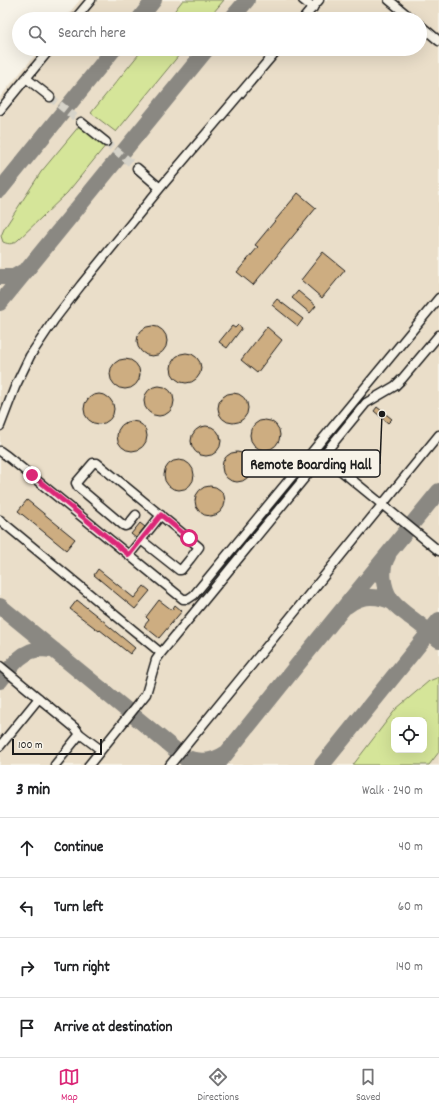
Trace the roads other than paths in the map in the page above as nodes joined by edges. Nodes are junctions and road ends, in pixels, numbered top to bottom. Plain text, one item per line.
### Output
1 (91, 0) edge
2 (303, 0) edge
3 (319, 0) edge
4 (389, 0) edge
5 (313, 8) junction
6 (81, 12) edge
7 (309, 12) edge
8 (404, 12) edge
9 (427, 31) edge
10 (439, 41) edge
11 (44, 56) edge
12 (272, 56) edge
13 (26, 78) junction
14 (50, 97) tunnel mouth
15 (0, 110) edge
16 (81, 122) tunnel mouth
17 (106, 142) tunnel mouth
18 (138, 168) tunnel mouth
19 (160, 188) junction
20 (439, 298) edge
21 (439, 335) edge
22 (0, 426) edge
23 (439, 435) edge
24 (0, 451) edge
25 (323, 456) junction
26 (382, 505) junction
27 (136, 515) dead end
28 (161, 515) junction
29 (0, 520) edge
30 (141, 540) junction
31 (439, 552) edge
32 (129, 555) junction
33 (161, 653) junction
34 (0, 666) edge
35 (39, 698) junction
36 (80, 734) junction
37 (0, 746) edge
38 (101, 750) junction
39 (55, 765) edge
40 (89, 765) edge
41 (170, 765) edge

1 - 6 lane
2 - 5 lane
3 - 5 lane
4 - 8 lane
5 - 7 lane
9 - 10 lane
11 - 13 lane
12 - 19 lane
13 - 14 lane
13 - 15 lane
16 - 17 lane
18 - 19 lane
19 - 22 lane
20 - 32 lane
21 - 25 lane
23 - 26 lane
24 - 32 lane
25 - 26 lane
25 - 33 lane
26 - 31 lane
26 - 41 lane
27 - 28 lane
28 - 30 lane
28 - 30 lane
29 - 33 lane
30 - 32 lane
33 - 38 lane
34 - 35 lane
35 - 36 lane
35 - 37 lane
36 - 38 lane
36 - 39 lane
38 - 40 lane

